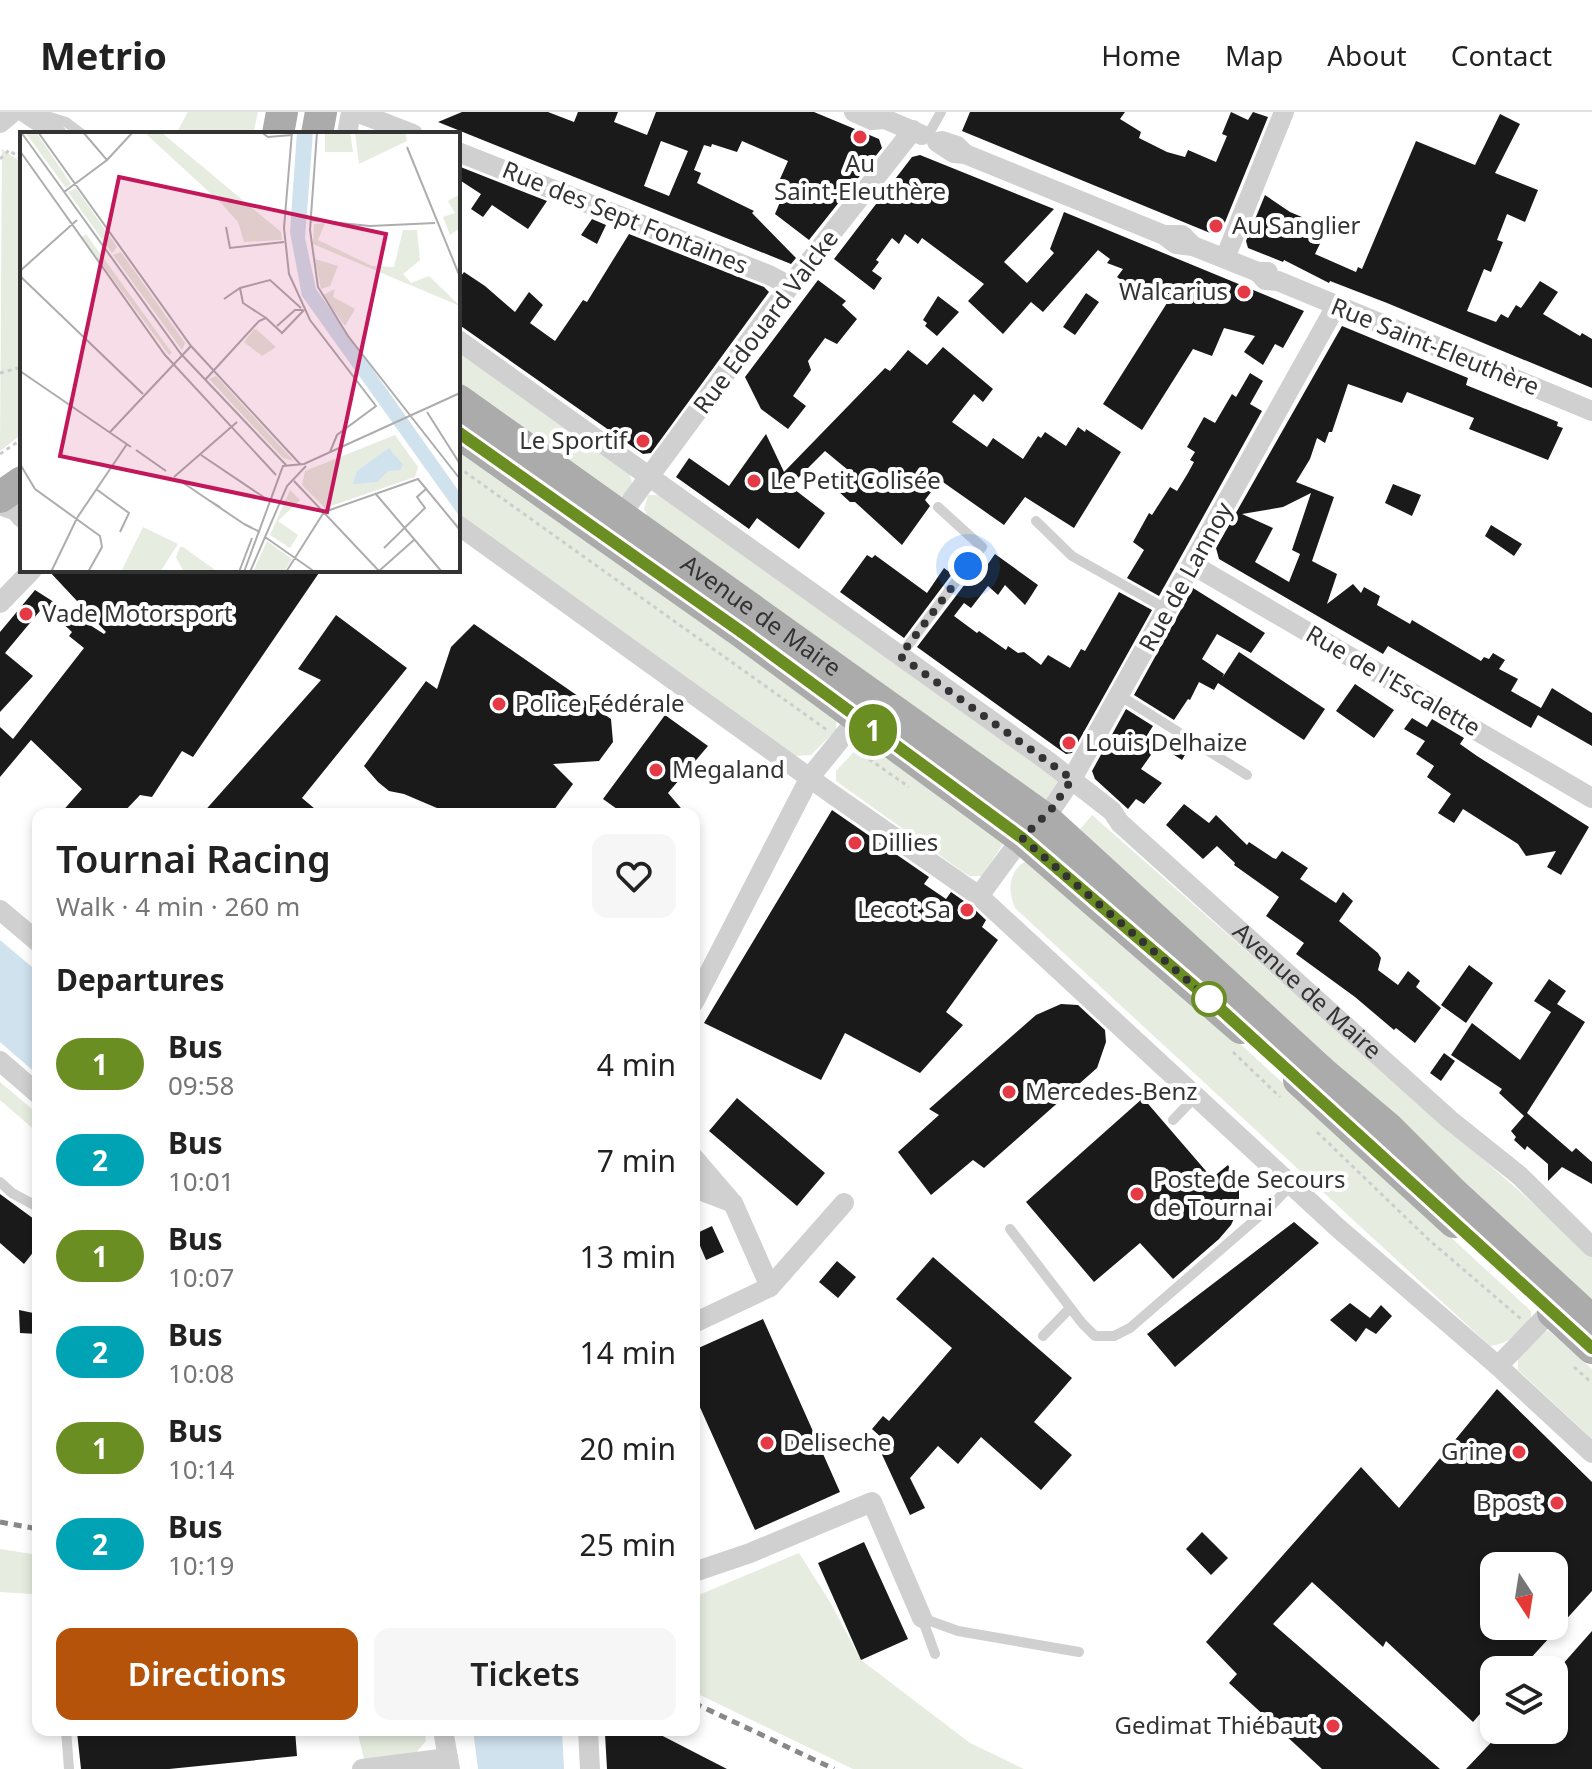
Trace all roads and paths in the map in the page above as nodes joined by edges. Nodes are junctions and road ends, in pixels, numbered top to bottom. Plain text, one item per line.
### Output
1 (13, 112) edge
2 (22, 112) edge
3 (33, 112) edge
4 (282, 112) edge
5 (321, 112) edge
6 (354, 112) edge
7 (854, 112) edge
8 (941, 112) edge
9 (1284, 112) edge
10 (883, 116) edge
11 (0, 123) edge
12 (39, 132) edge
13 (54, 132) edge
14 (79, 132) edge
15 (278, 132) edge
16 (317, 132) edge
17 (348, 132) edge
18 (408, 132) edge
19 (926, 137) junction
20 (460, 153) edge
21 (20, 158) edge
22 (0, 159) edge
23 (1225, 258) junction
24 (790, 286) junction
25 (1336, 306) junction
26 (460, 341) edge
27 (20, 368) edge
28 (0, 373) edge
29 (460, 401) edge
30 (1592, 411) edge
31 (460, 433) edge
32 (20, 440) edge
33 (0, 454) edge
34 (513, 456) dead end
35 (20, 458) edge
36 (460, 468) edge
37 (0, 472) edge
38 (651, 477) junction
39 (20, 483) edge
40 (0, 497) edge
41 (0, 505) edge
42 (938, 507) dead end
43 (20, 516) edge
44 (620, 516) junction
45 (1036, 521) dead end
46 (460, 526) edge
47 (1193, 565) junction
48 (30, 572) edge
49 (0, 603) edge
50 (1168, 610) junction
51 (900, 656) junction
52 (1119, 695) junction
53 (849, 729) junction
54 (1247, 775) dead end
55 (810, 777) junction
56 (1072, 779) junction
57 (913, 790) dead end
58 (1592, 798) edge
59 (1000, 802) dead end
60 (1026, 822) junction
61 (979, 896) junction
62 (0, 910) edge
63 (32, 937) edge
64 (700, 990) edge
65 (1229, 1048) dead end
66 (0, 1061) edge
67 (32, 1089) edge
68 (1195, 1097) junction
69 (1284, 1101) dead end
70 (1173, 1120) dead end
71 (1317, 1132) dead end
72 (700, 1165) edge
73 (0, 1182) edge
74 (1291, 1185) junction
75 (700, 1190) edge
76 (733, 1203) junction
77 (844, 1203) dead end
78 (32, 1204) edge
79 (1010, 1229) dead end
80 (1592, 1247) edge
81 (770, 1287) junction
82 (1070, 1308) junction
83 (700, 1320) edge
84 (1542, 1320) junction
85 (1592, 1321) edge
86 (1043, 1336) dead end
87 (1580, 1355) edge
88 (1498, 1366) junction
89 (1592, 1383) edge
90 (1592, 1453) edge
91 (700, 1570) edge
92 (922, 1618) junction
93 (1079, 1652) dead end
94 (935, 1654) dead end
95 (66, 1736) edge
96 (444, 1736) edge
97 (588, 1736) edge
98 (449, 1763) edge
99 (69, 1769) edge
100 (362, 1769) edge
101 (590, 1769) edge

1 - 11 street
2 - 12 lane
2 - 13 street
3 - 14 lane
4 - 15 main road
5 - 16 main road
6 - 17 street
6 - 18 street
7 - 10 street, Rue Saint-Eleuthère
8 - 19 lane
9 - 23 street
10 - 19 street, Rue Saint-Eleuthère
19 - 23 street, Rue Saint-Eleuthère
19 - 24 street, Rue Edouard Valcke
20 - 24 street, Rue des Sept Fontaines
21 - 22 path
23 - 25 street, Rue Saint-Eleuthère
24 - 38 street, Rue Edouard Valcke
25 - 30 street, Rue Saint-Eleuthère
25 - 47 street, Rue de Lannoy
26 - 38 street, Avenue de Maire
27 - 28 path
29 - 44 main road, Avenue de Maire
31 - 53 main road, Avenue de Maire
32 - 33 path
34 - 59 lane
35 - 37 main road
36 - 53 path
38 - 44 street, Rue Edouard Valcke
38 - 51 street, Avenue de Maire
39 - 40 main road
41 - 43 street
42 - 51 lane
44 - 60 main road, Avenue de Maire
45 - 50 lane
46 - 55 street
47 - 50 street, Rue de Lannoy
47 - 58 street, Rue de l'Escalette
48 - 49 street
50 - 52 street, Rue de Lannoy
51 - 56 street, Avenue de Maire
52 - 54 lane
52 - 56 street, Rue de Lannoy
53 - 55 street
53 - 57 path
53 - 60 main road, Avenue de Maire
55 - 61 street
55 - 64 street
56 - 60 street, Rue de Lannoy
56 - 80 street, Avenue de Maire
60 - 61 street, Rue de Lannoy
60 - 84 main road, Avenue de Maire
60 - 85 main road, Avenue de Maire
61 - 68 street
62 - 63 street
65 - 69 path
66 - 67 street
68 - 70 lane
68 - 74 street
71 - 84 path
72 - 76 street
73 - 78 lane
74 - 82 lane
74 - 88 street
75 - 76 street
76 - 81 street
77 - 81 street
79 - 82 lane
81 - 83 street
82 - 86 lane
84 - 87 main road, Avenue de Maire
84 - 88 street
87 - 89 path
88 - 90 street
91 - 92 street
92 - 93 lane
92 - 94 lane
95 - 99 lane
96 - 98 street
97 - 101 street
98 - 100 street

